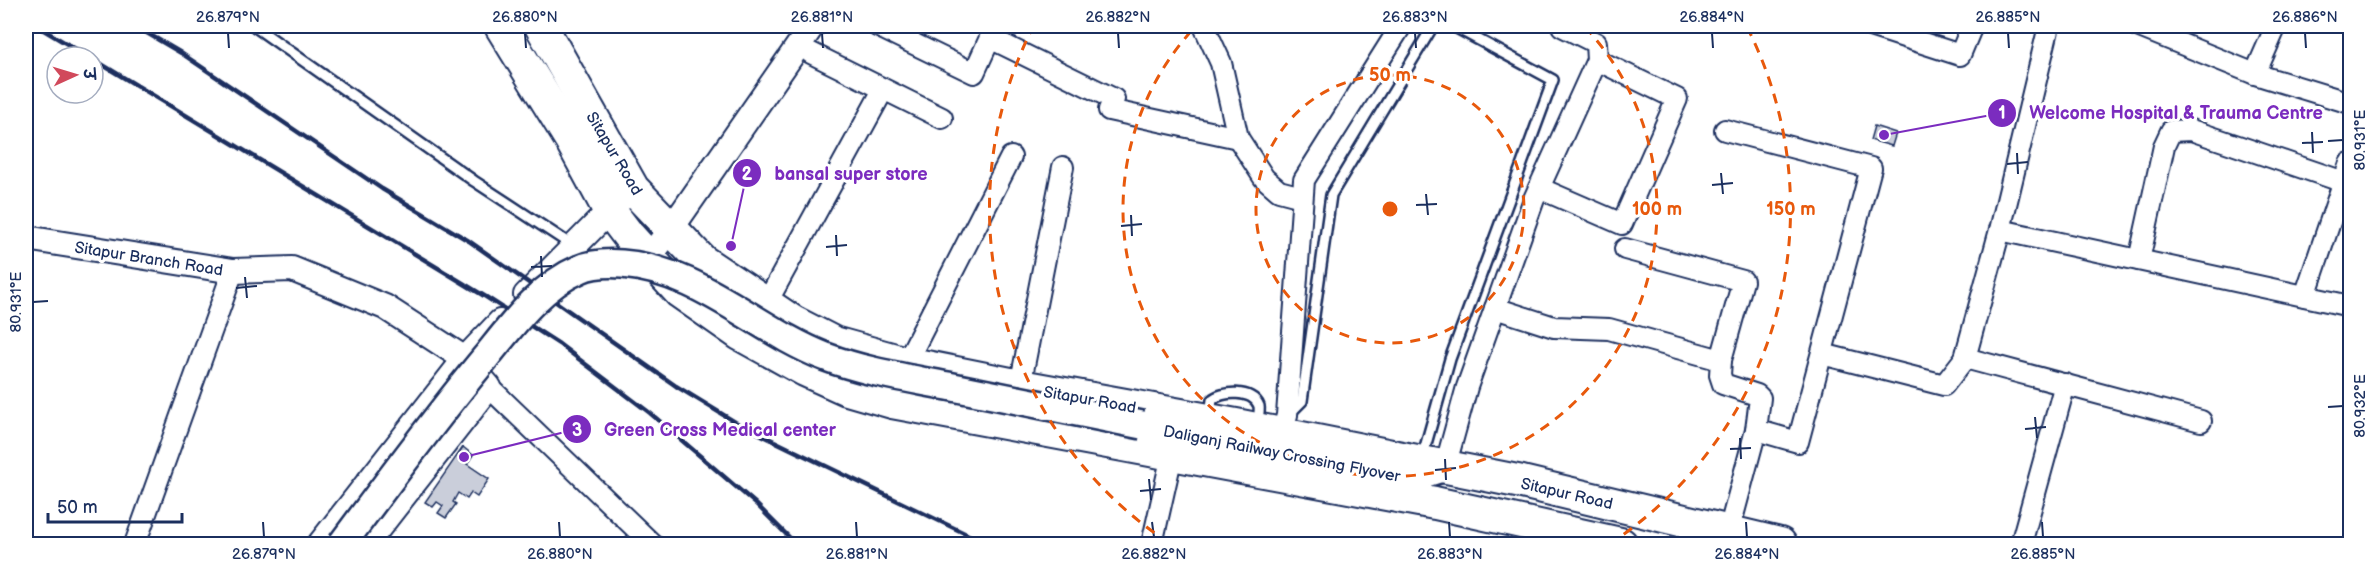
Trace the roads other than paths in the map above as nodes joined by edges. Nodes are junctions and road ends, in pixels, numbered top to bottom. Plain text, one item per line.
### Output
1 (254, 26) edge
2 (501, 26) edge
3 (541, 26) edge
4 (812, 26) edge
5 (877, 26) edge
6 (1204, 26) edge
7 (1401, 26) edge
8 (1433, 26) edge
9 (1453, 26) edge
10 (1562, 26) edge
11 (1870, 26) edge
12 (1972, 26) edge
13 (2049, 26) edge
14 (2137, 26) edge
15 (2276, 26) edge
16 (811, 53) dead end
17 (1597, 60) junction
18 (2255, 74) junction
19 (884, 90) junction
20 (2350, 103) edge
21 (942, 118) dead end
22 (1725, 130) dead end
23 (1238, 138) junction
24 (1011, 158) dead end
25 (2350, 163) edge
26 (1063, 167) dead end
27 (2344, 182) junction
28 (1539, 188) junction
29 (633, 189) junction
30 (1302, 197) junction
31 (609, 210) junction
32 (671, 230) junction
33 (2000, 230) junction
34 (26, 238) edge
35 (573, 246) junction
36 (1625, 249) dead end
37 (649, 257) junction
38 (2139, 260) junction
39 (233, 271) junction
40 (2306, 296) junction
41 (766, 304) junction
42 (2350, 306) edge
43 (1495, 308) junction
44 (1821, 354) junction
45 (1965, 358) junction
46 (465, 359) junction
47 (1721, 360) junction
48 (906, 363) junction
49 (2065, 384) junction
50 (1020, 386) junction
51 (489, 387) junction
52 (2201, 421) dead end
53 (1275, 426) junction
54 (1756, 430) junction
55 (1172, 455) junction
56 (1426, 469) junction
57 (1435, 503) junction
58 (1727, 538) edge
59 (649, 543) edge
60 (135, 544) edge
61 (320, 544) edge
62 (342, 544) edge
63 (366, 544) edge
64 (1152, 544) edge
65 (1621, 544) edge
66 (1780, 544) edge
67 (2021, 544) edge

1 - 35 lane
2 - 31 main road, Sitapur Road
3 - 29 main road, Sitapur Road
4 - 32 street
5 - 23 street
6 - 23 street
7 - 30 street
8 - 53 lane
9 - 56 lane
10 - 17 street
11 - 12 street
13 - 33 street
14 - 18 street
15 - 18 street
16 - 19 street
17 - 28 street
17 - 28 street
18 - 20 street
19 - 21 street
19 - 41 street
22 - 44 street
23 - 30 street
24 - 48 street
25 - 27 street
26 - 50 street
27 - 38 street
27 - 40 street
28 - 43 street
29 - 31 street
29 - 32 main road, Sitapur Road
30 - 53 street
31 - 35 street
31 - 37 main road, Sitapur Road
32 - 37 street
32 - 41 main road, Sitapur Road
33 - 38 street
33 - 45 street
34 - 39 street, Sitapur Branch Road
35 - 46 street
36 - 47 street
37 - 55 main road, Sitapur Road
38 - 40 street
39 - 46 street, Sitapur Branch Road
39 - 60 street
40 - 42 street
41 - 48 main road, Sitapur Road
43 - 47 street
43 - 56 street
44 - 45 street
44 - 54 street
45 - 49 street
46 - 51 street, Sitapur Branch Road
46 - 61 street
47 - 54 street
48 - 50 main road, Sitapur Road
49 - 52 street
49 - 67 street
50 - 53 main road, Sitapur Road
51 - 59 street
51 - 63 street
53 - 56 main road, Sitapur Road
54 - 58 street
55 - 57 main road, Sitapur Road
55 - 64 street
56 - 57 main road, Daliganj Railway Crossing Flyover
56 - 58 main road, Sitapur Road
56 - 62 main road, Daliganj Railway Crossing Flyover, bridge
57 - 65 main road, Sitapur Road
58 - 66 main road, Sitapur Road

